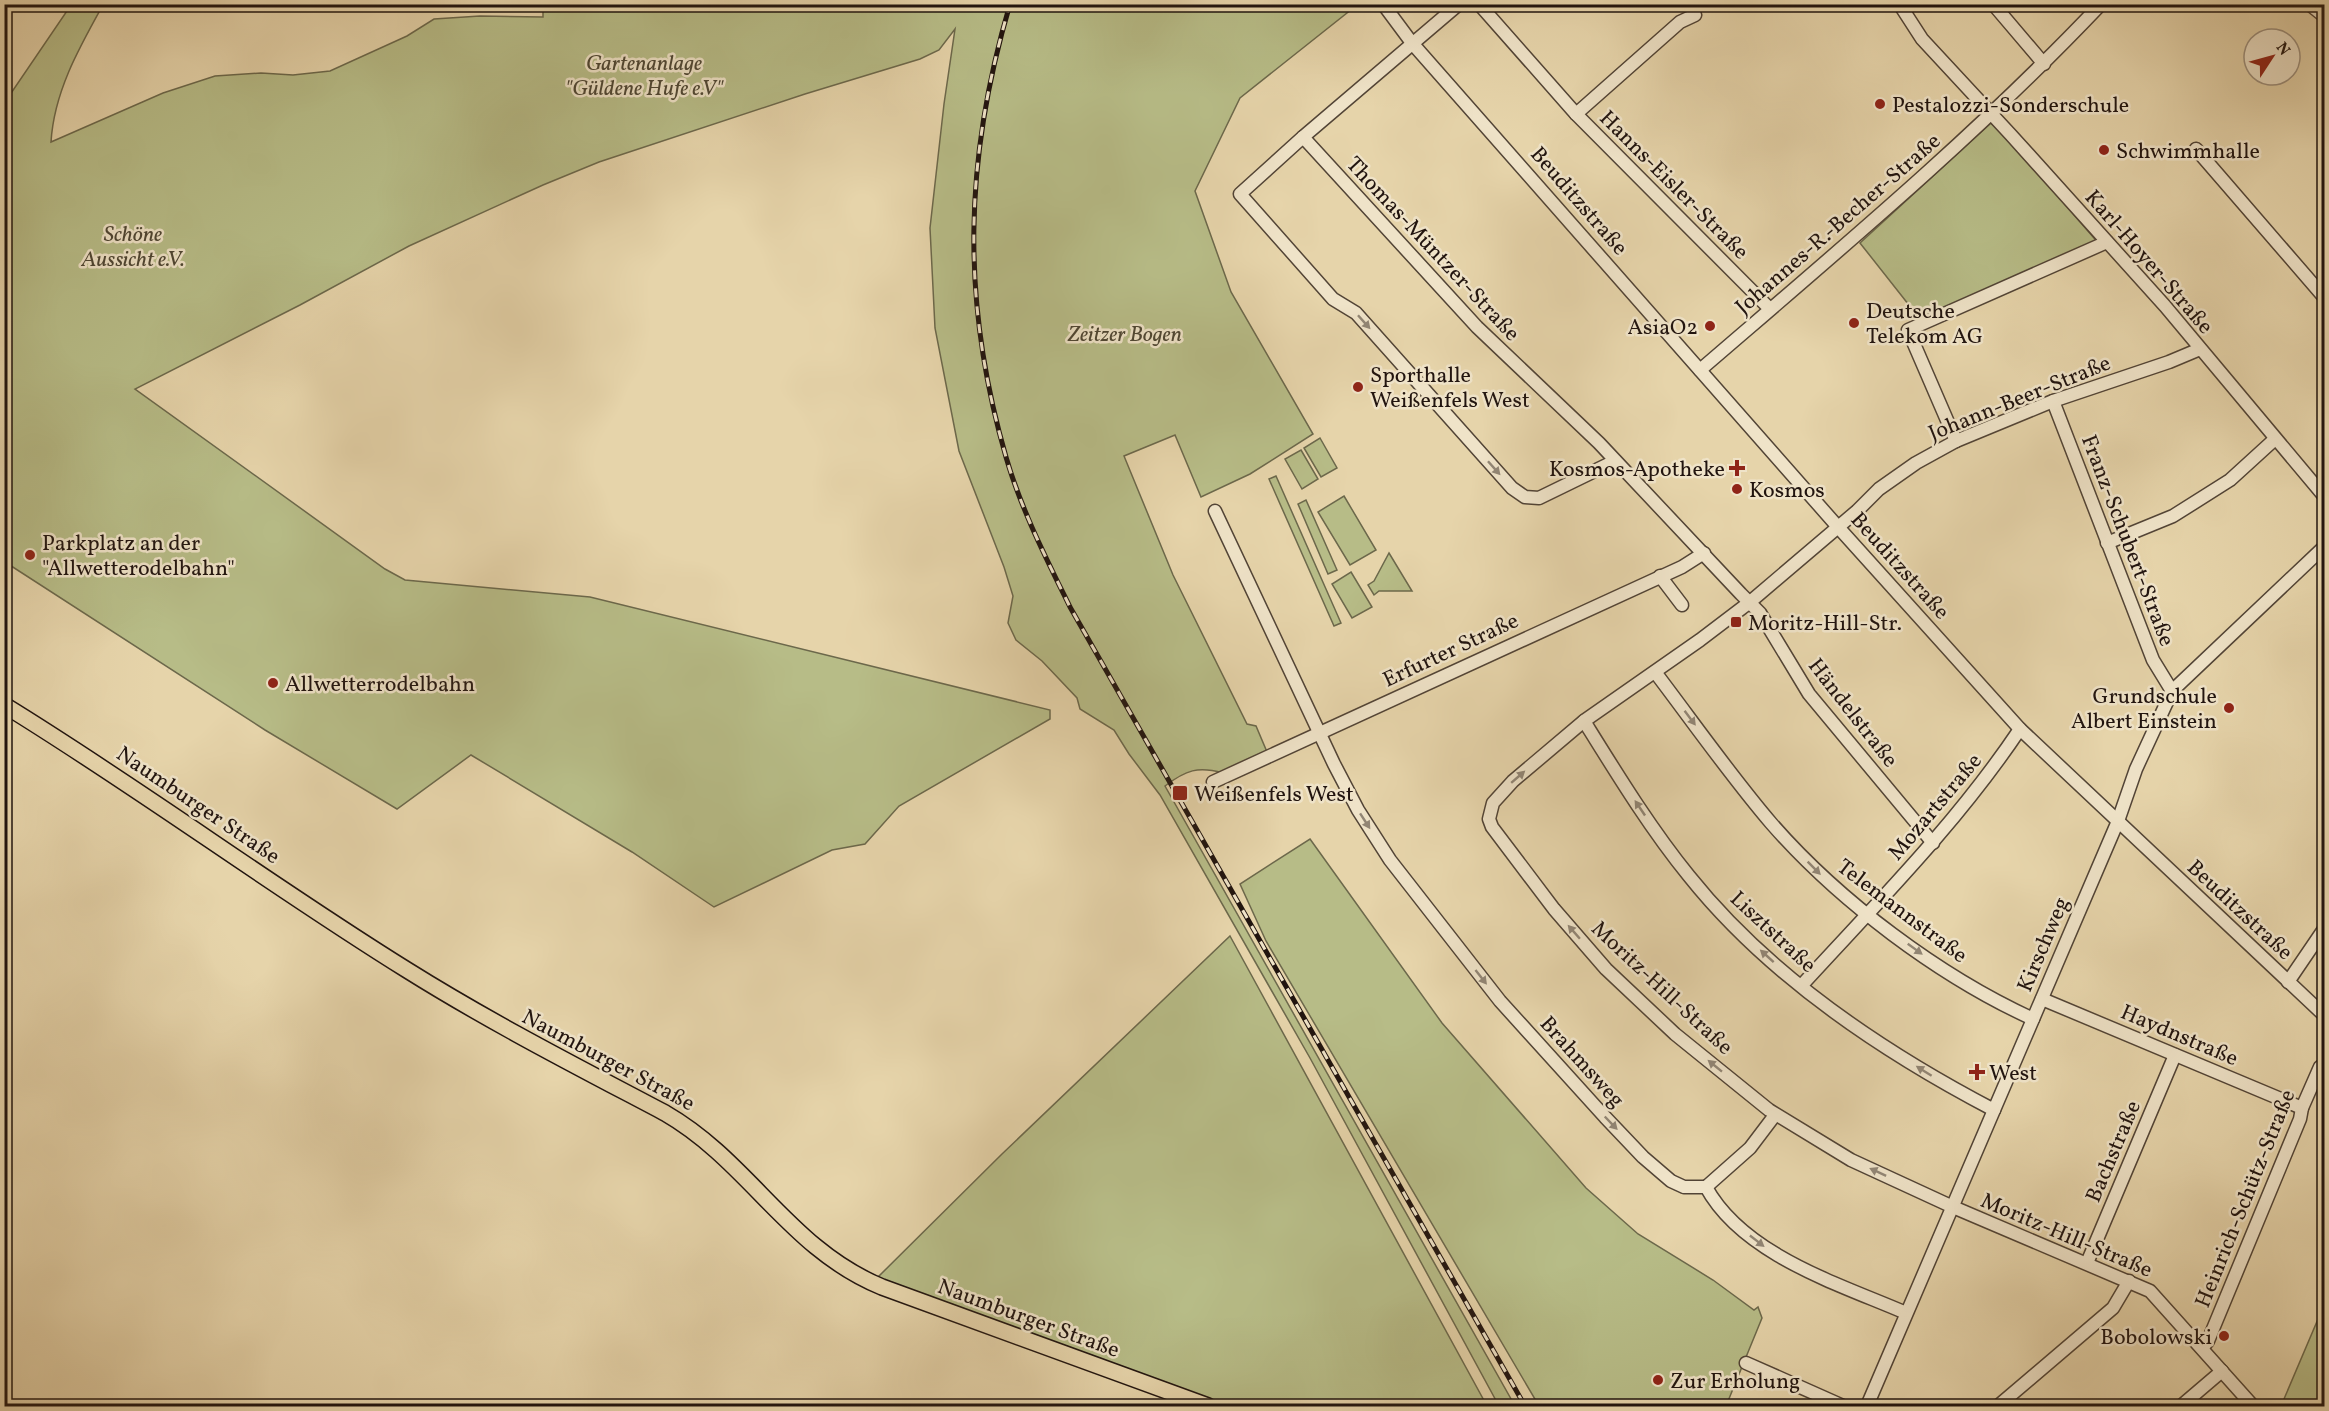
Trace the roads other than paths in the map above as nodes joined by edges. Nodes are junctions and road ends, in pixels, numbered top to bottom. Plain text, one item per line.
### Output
1 (1383, 4) edge
2 (1459, 4) edge
3 (1479, 4) edge
4 (1993, 4) edge
5 (2101, 4) edge
6 (2309, 4) edge
7 (1900, 5) edge
8 (1695, 15) dead end
9 (2325, 16) edge
10 (1413, 43) junction
11 (2044, 64) junction
12 (1991, 113) junction
13 (1576, 114) junction
14 (1303, 137) junction
15 (2196, 148) dead end
16 (2107, 242) junction
17 (2325, 297) edge
18 (1770, 309) junction
19 (2200, 349) junction
20 (1700, 370) junction
21 (2053, 401) junction
22 (2275, 440) junction
23 (1956, 441) junction
24 (1615, 461) junction
25 (2325, 496) edge
26 (1215, 512) dead end
27 (1838, 527) junction
28 (2107, 543) junction
29 (2325, 547) edge
30 (1704, 553) junction
31 (1660, 576) junction
32 (1750, 602) junction
33 (1682, 605) dead end
34 (1655, 672) junction
35 (2172, 691) junction
36 (4, 705) edge
37 (1584, 721) junction
38 (2020, 729) junction
39 (1320, 731) junction
40 (1212, 782) dead end
41 (2118, 821) junction
42 (1933, 843) junction
43 (1868, 915) junction
44 (2325, 928) edge
45 (2288, 982) junction
46 (1802, 985) junction
47 (2042, 999) junction
48 (2325, 1015) edge
49 (2033, 1019) junction
50 (2175, 1054) junction
51 (2325, 1064) edge
52 (2302, 1107) junction
53 (1994, 1110) junction
54 (1775, 1114) junction
55 (1706, 1187) junction
56 (1953, 1207) junction
57 (2087, 1263) junction
58 (2129, 1281) junction
59 (1906, 1313) junction
60 (2202, 1348) junction
61 (1746, 1363) dead end
62 (2222, 1371) junction
63 (1872, 1405) edge
64 (1208, 1407) edge
65 (1843, 1407) edge
66 (1998, 1407) edge
67 (2181, 1407) edge
68 (2253, 1407) edge

1 - 10 street, Beuditzstraße
2 - 10 street
3 - 13 street, Hanns-Eisler-Straße
4 - 11 street
5 - 11 street, Johannes-R.-Becher-Straße
6 - 9 street
7 - 12 street, Karl-Hoyer-Straße
8 - 13 street, Hanns-Eisler-Straße
10 - 14 street
10 - 20 street, Beuditzstraße
11 - 12 street, Johannes-R.-Becher-Straße
12 - 16 street, Karl-Hoyer-Straße
12 - 18 street, Johannes-R.-Becher-Straße
13 - 18 street, Hanns-Eisler-Straße
14 - 24 street, Thomas-Müntzer-Straße
14 -> 24 street
15 - 17 street
16 - 19 street, Karl-Hoyer-Straße
16 - 23 street
18 - 20 street, Johannes-R.-Becher-Straße
19 - 21 street, Johann-Beer-Straße
19 - 22 street, Karl-Hoyer-Straße
20 - 27 street, Beuditzstraße
21 - 23 street, Johann-Beer-Straße
21 - 28 street, Franz-Schubert-Straße
22 - 25 street, Karl-Hoyer-Straße
22 - 28 street
23 - 27 street, Johann-Beer-Straße
24 - 30 street, Thomas-Müntzer-Straße
26 - 39 street, Brahmsweg
27 - 32 street, Moritz-Hill-Straße
27 - 38 street, Beuditzstraße
28 - 35 street, Franz-Schubert-Straße
29 - 35 street, Kirschweg
30 - 31 street, Erfurter Straße
30 - 32 street, Thomas-Müntzer-Straße
31 - 33 street
31 - 39 street, Erfurter Straße
32 - 34 street, Moritz-Hill-Straße
32 - 42 street, Händelstraße
34 - 37 street, Moritz-Hill-Straße
34 -> 43 street, Telemannstraße
35 - 41 street, Kirschweg
36 - 64 main road, Naumburger Straße
46 -> 37 street, Lisztstraße
54 -> 37 street, Moritz-Hill-Straße
38 - 41 street, Beuditzstraße
38 - 42 street, Mozartstraße
39 - 40 street, Erfurter Straße
39 -> 55 street, Brahmsweg
41 - 45 street, Beuditzstraße
41 - 47 street, Kirschweg
42 - 43 street, Mozartstraße
43 - 46 street, Mozartstraße
43 -> 49 street, Telemannstraße
44 - 45 street
45 - 48 street, Beuditzstraße
53 -> 46 street, Lisztstraße
47 - 49 street, Kirschweg
47 - 50 street, Haydnstraße
49 - 53 street, Kirschweg
50 - 52 street, Haydnstraße
50 - 57 street, Bachstraße
51 - 52 street, Heinrich-Schütz-Straße
52 - 60 street, Heinrich-Schütz-Straße
53 - 56 street, Kirschweg
54 - 55 street
56 -> 54 street, Moritz-Hill-Straße
55 -> 59 street
56 - 57 street, Moritz-Hill-Straße
56 - 59 street, Kirschweg
57 - 58 street, Moritz-Hill-Straße
58 - 60 street, Moritz-Hill-Straße
58 - 66 street
59 - 63 street, Kirschweg
60 - 62 street, Moritz-Hill-Straße
61 - 65 street
62 - 67 street
62 - 68 street, Moritz-Hill-Straße

